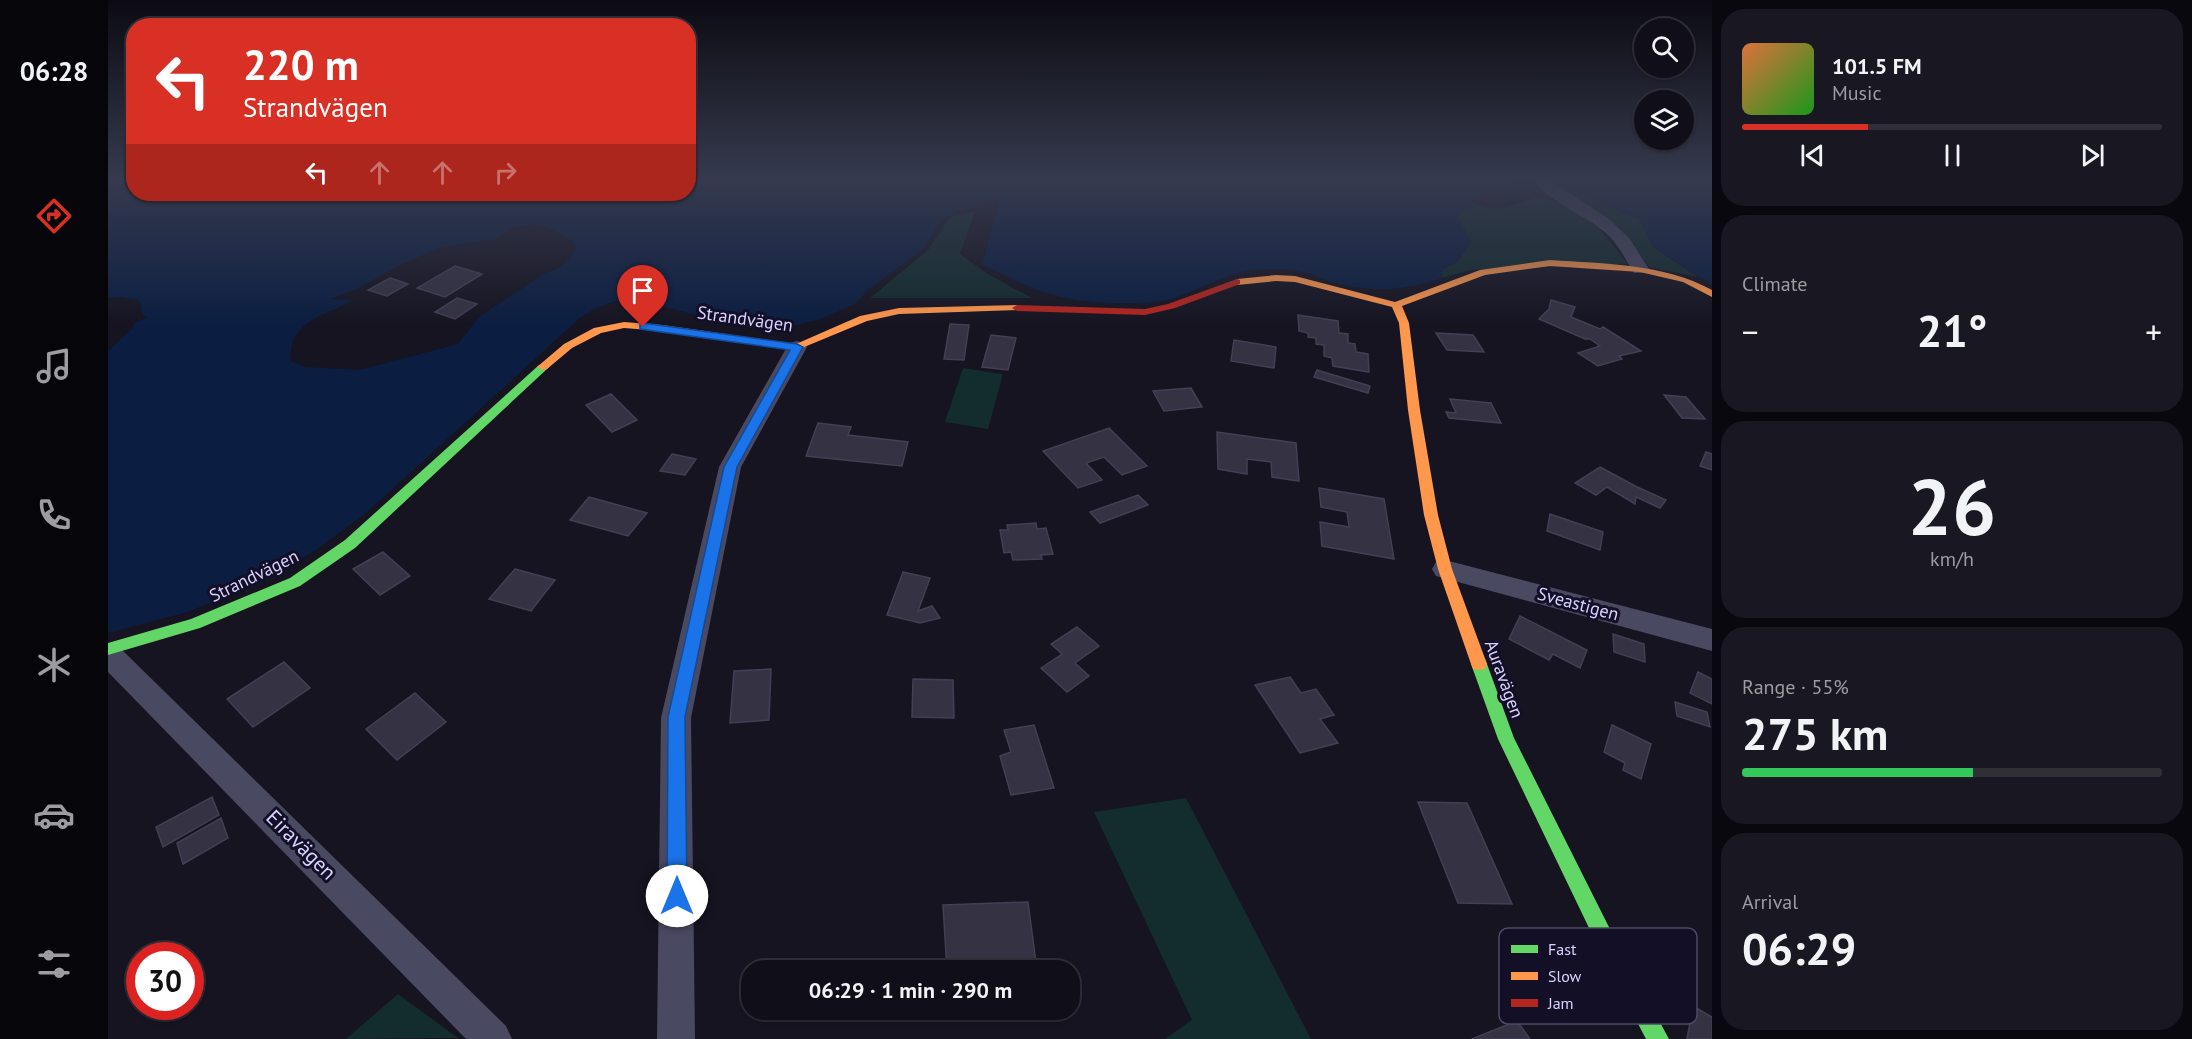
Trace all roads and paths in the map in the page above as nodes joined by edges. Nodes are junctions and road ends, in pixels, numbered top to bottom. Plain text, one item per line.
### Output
1 (1610, 228) edge
2 (1640, 269) junction
3 (1712, 294) edge
4 (1396, 305) junction
5 (797, 347) junction
6 (1445, 569) junction
7 (1712, 640) edge
8 (108, 649) edge
9 (108, 654) edge
10 (1599, 928) edge
11 (1650, 1024) edge
12 (493, 1039) edge
13 (676, 1039) edge
14 (1658, 1039) edge

1 - 2 street
2 - 3 street
2 - 4 street
4 - 5 street, Strandvägen
4 - 6 street, Auravägen
5 - 8 street, Strandvägen
5 - 13 street
6 - 7 street, Sveastigen
6 - 10 street, Auravägen
9 - 12 street, Eiravägen
11 - 14 street, Auravägen

